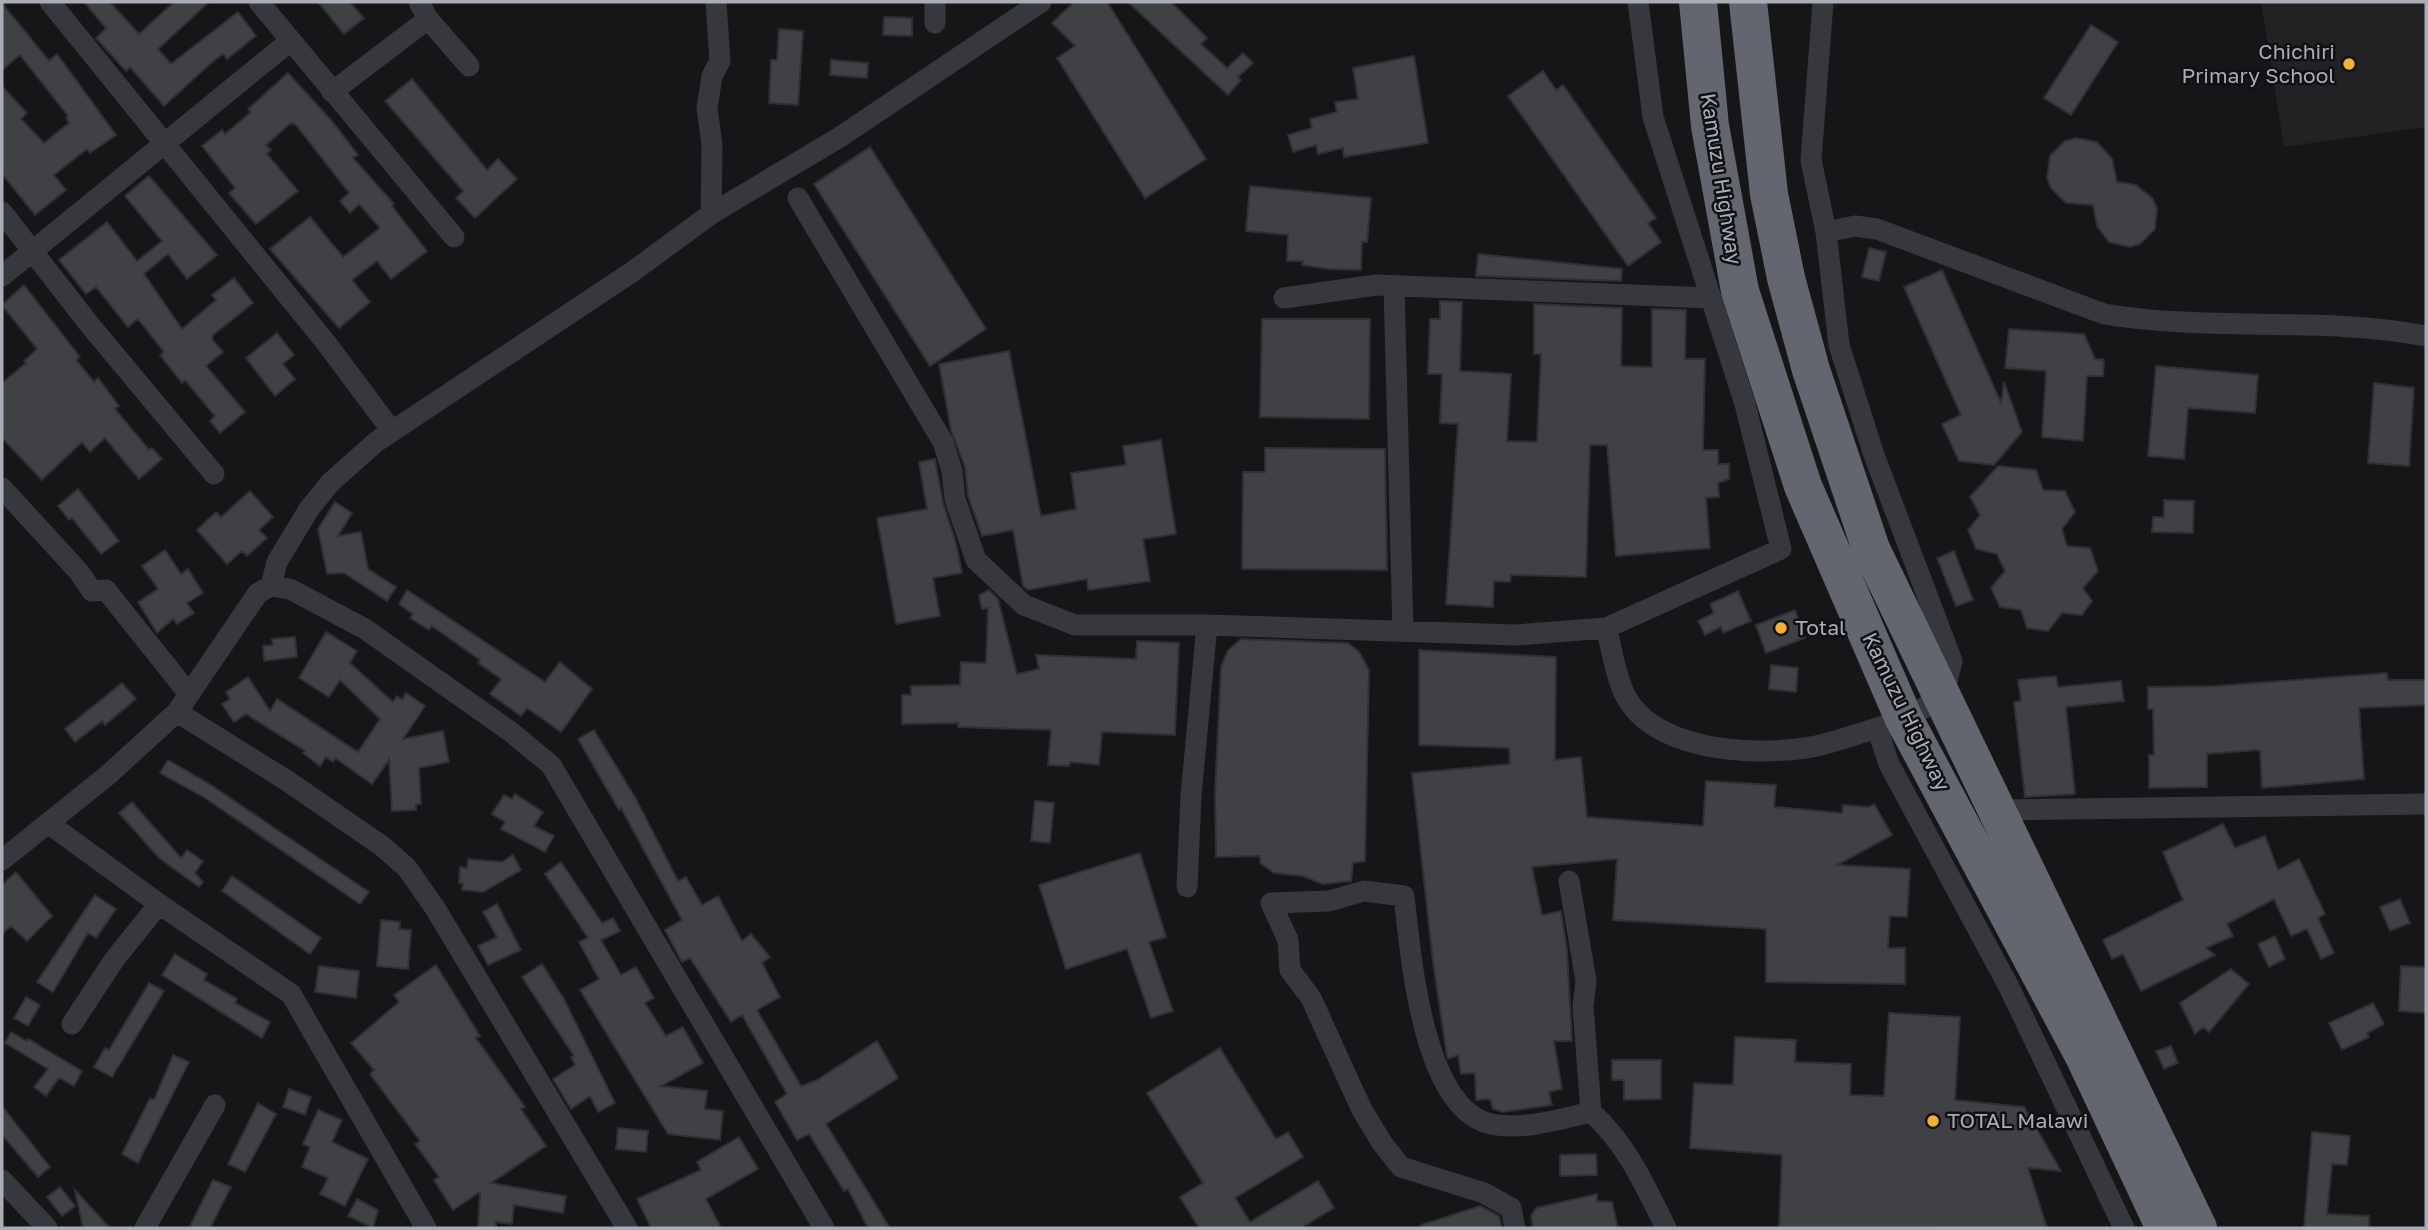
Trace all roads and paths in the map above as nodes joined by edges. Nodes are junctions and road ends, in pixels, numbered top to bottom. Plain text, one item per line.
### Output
1 (50, 2) edge
2 (259, 2) edge
3 (716, 2) edge
4 (935, 2) edge
5 (1041, 2) edge
6 (1638, 2) edge
7 (1698, 2) edge
8 (1748, 2) edge
9 (1823, 2) edge
10 (424, 10) edge
11 (935, 23) dead end
12 (289, 42) junction
13 (469, 66) dead end
14 (332, 92) junction
15 (166, 146) junction
16 (798, 198) dead end
17 (2, 212) edge
18 (711, 214) junction
19 (1826, 232) junction
20 (454, 237) dead end
21 (33, 250) junction
22 (2, 276) edge
23 (1394, 286) junction
24 (1284, 298) dead end
25 (1711, 298) junction
26 (2426, 336) edge
27 (392, 431) junction
28 (214, 474) dead end
29 (2, 488) edge
30 (271, 586) junction
31 (1207, 625) junction
32 (1606, 628) junction
33 (1403, 631) junction
34 (1942, 697) junction
35 (183, 703) junction
36 (1890, 723) junction
37 (2426, 804) edge
38 (1999, 810) junction
39 (48, 823) junction
40 (2, 860) edge
41 (1569, 881) dead end
42 (1187, 887) dead end
43 (159, 904) junction
44 (72, 1024) dead end
45 (215, 1105) dead end
46 (1591, 1112) junction
47 (2, 1180) edge
48 (47, 1228) edge
49 (145, 1228) edge
50 (426, 1228) edge
51 (626, 1228) edge
52 (824, 1228) edge
53 (1515, 1228) edge
54 (1666, 1228) edge
55 (2124, 1228) edge
56 (2165, 1228) edge
57 (2198, 1228) edge

1 - 15 street
2 - 12 street
3 - 18 street
4 - 11 street
5 - 18 street
6 - 25 street
7 - 36 highway, Kamuzu Highway
8 - 34 highway, Kamuzu Highway
9 - 19 street
10 - 13 street
10 - 14 street
12 - 14 street
12 - 15 street
14 - 20 street
15 - 21 street
15 - 27 street
16 - 31 street
17 - 21 street
18 - 27 street
19 - 26 street
19 - 34 street
21 - 22 street
21 - 28 street
23 - 24 street
23 - 25 street
23 - 33 street
25 - 32 street
27 - 30 street
29 - 35 street
30 - 35 street
30 - 52 street
31 - 33 street
31 - 42 street
32 - 33 street
32 - 36 street
34 - 36 street
34 - 38 highway, Kamuzu Highway
35 - 39 street
35 - 51 street
36 - 55 street
36 - 56 highway, Kamuzu Highway
37 - 38 street
38 - 57 highway, Kamuzu Highway
39 - 40 street
39 - 43 street
41 - 46 street
43 - 44 street
43 - 50 street
45 - 49 street
46 - 53 street
46 - 54 street
47 - 48 street

